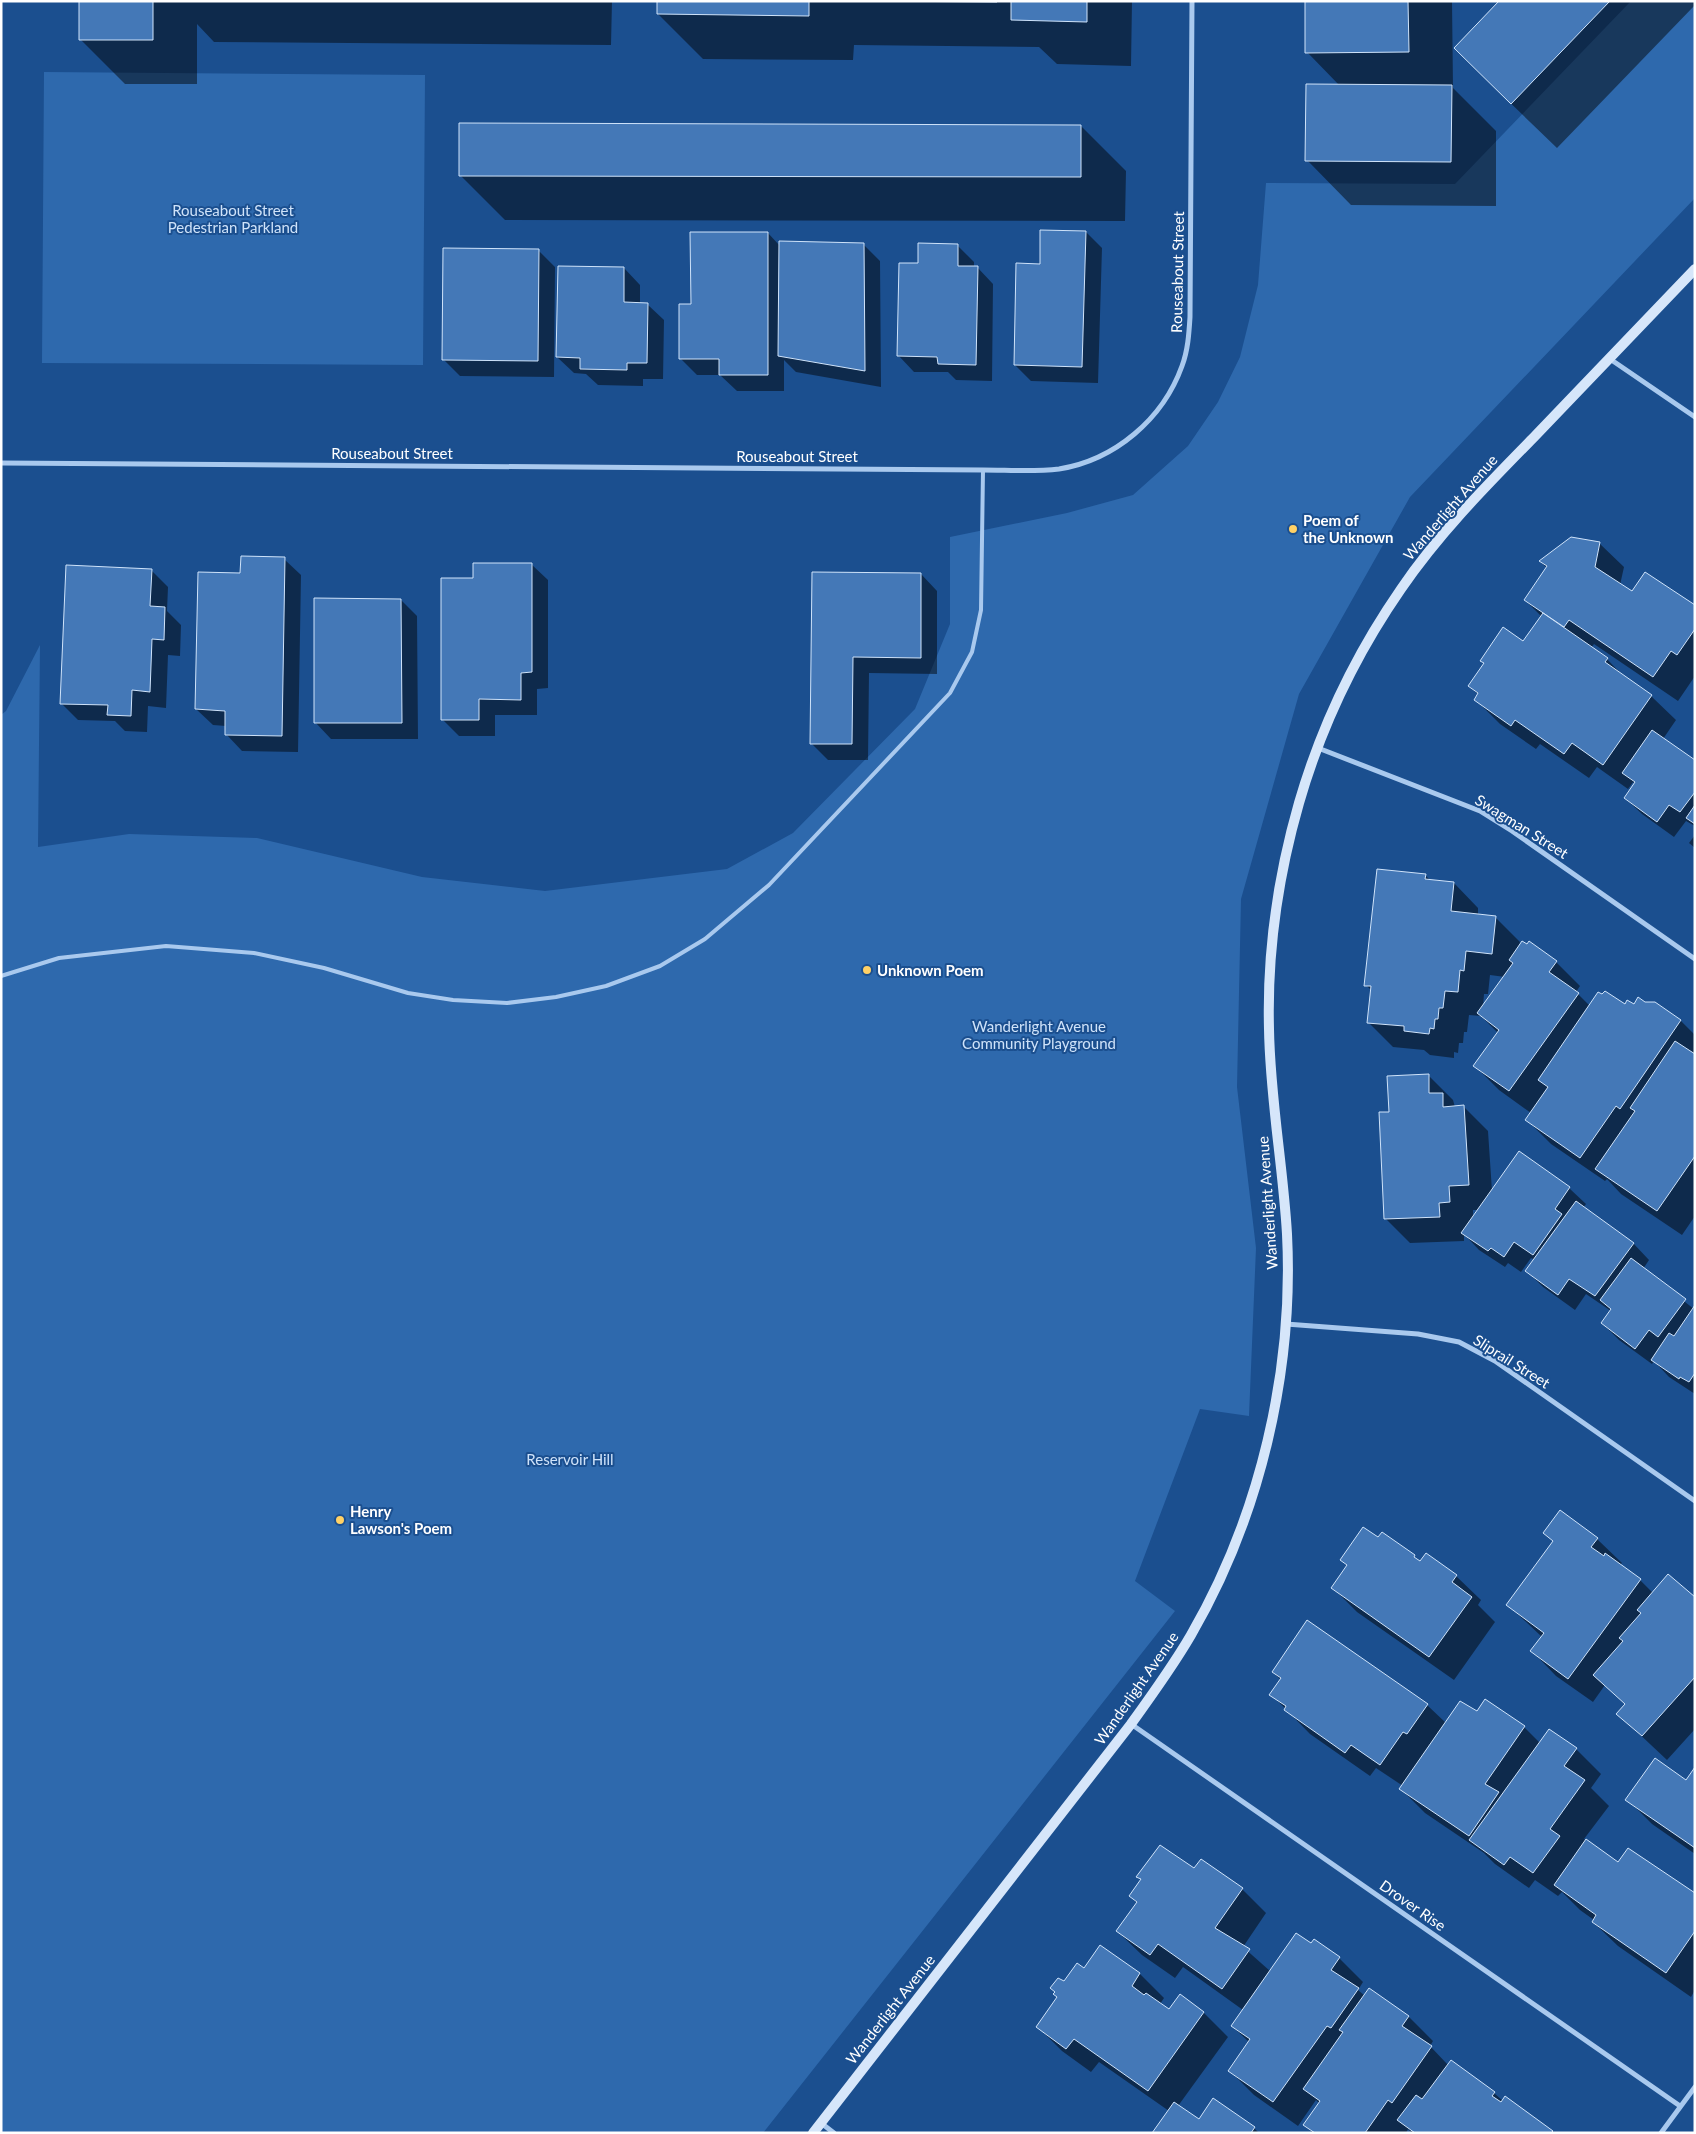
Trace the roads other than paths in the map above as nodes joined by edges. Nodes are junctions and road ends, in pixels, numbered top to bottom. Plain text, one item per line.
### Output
1 (1192, 1) edge
2 (1695, 269) edge
3 (1610, 358) junction
4 (1695, 416) edge
5 (1, 463) edge
6 (983, 470) junction
7 (1317, 747) junction
8 (1695, 959) edge
9 (1, 976) edge
10 (1286, 1324) junction
11 (1695, 1500) edge
12 (1131, 1724) junction
13 (1695, 2087) edge
14 (1680, 2106) junction
15 (820, 2123) junction
16 (813, 2133) edge
17 (834, 2133) edge
18 (1661, 2133) edge

1 - 6 street, Rouseabout Street
2 - 3 street, Wanderlight Avenue
3 - 4 street
3 - 7 street, Wanderlight Avenue
5 - 6 street, Rouseabout Street
6 - 9 lane
7 - 8 street, Swagman Street
7 - 10 street, Wanderlight Avenue
10 - 11 street, Sliprail Street
10 - 12 street, Wanderlight Avenue
12 - 14 street, Drover Rise
12 - 15 street, Wanderlight Avenue
13 - 14 street
14 - 18 street
15 - 16 street, Wanderlight Avenue
15 - 17 street

